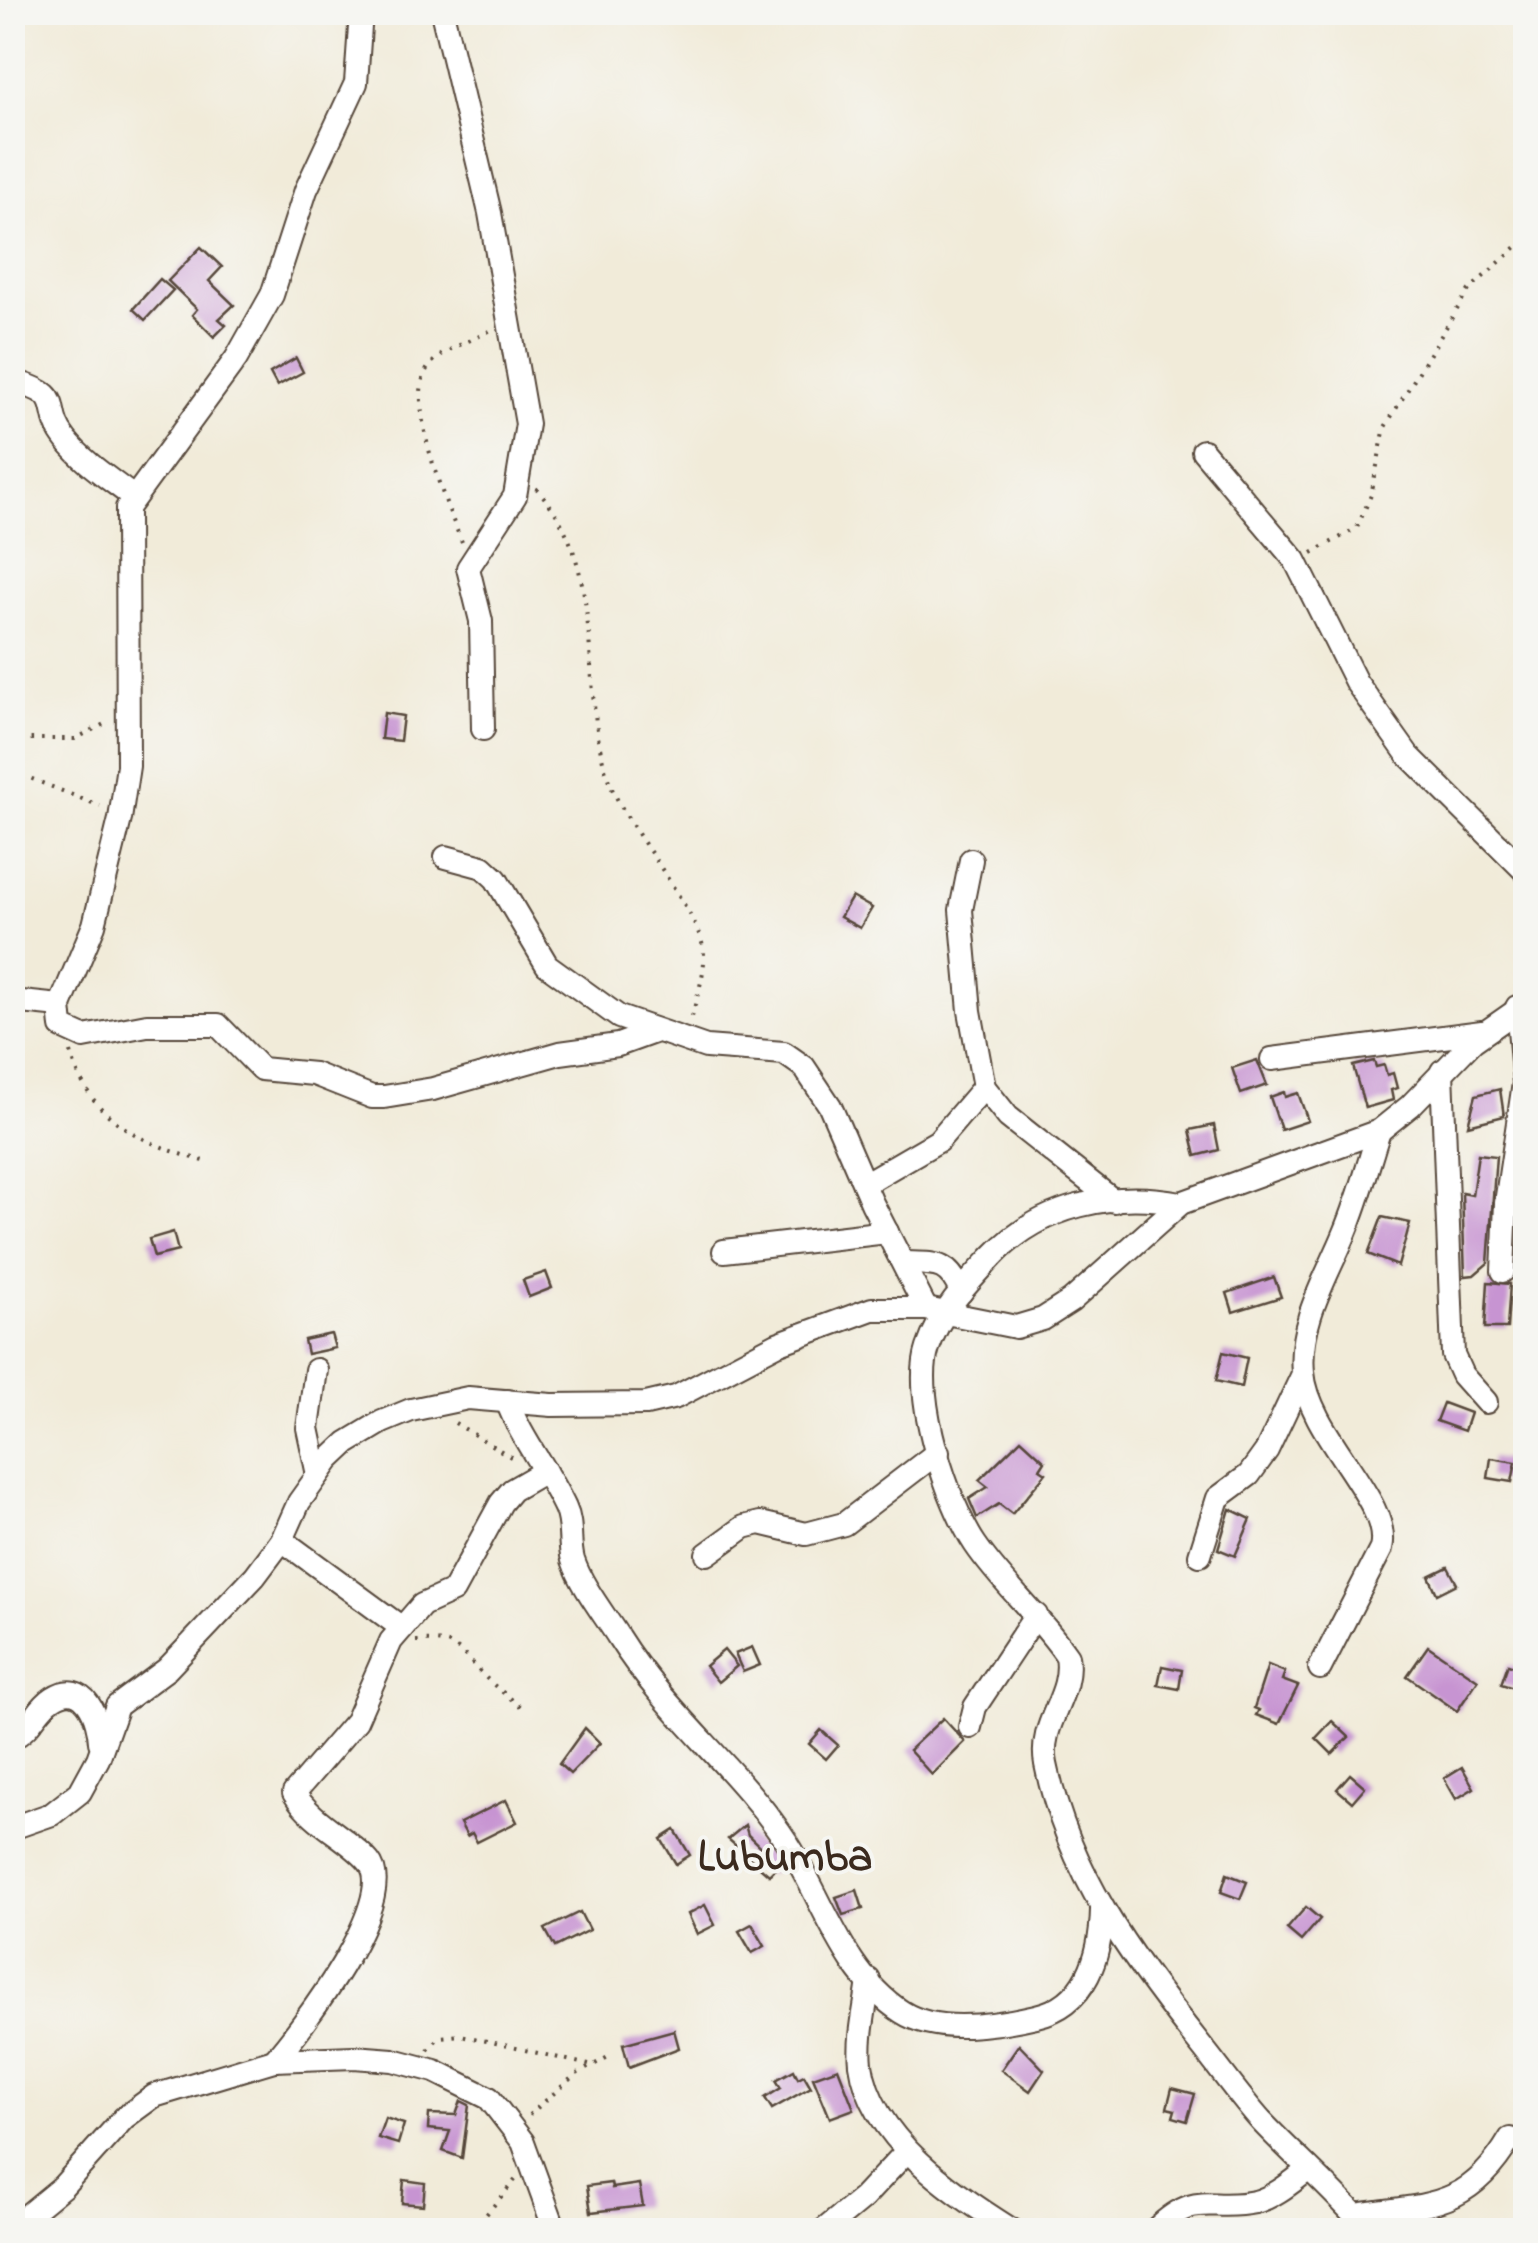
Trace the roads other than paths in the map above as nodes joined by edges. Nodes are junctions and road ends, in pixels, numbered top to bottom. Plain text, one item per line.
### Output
1 (361, 12) edge
2 (442, 12) edge
3 (12, 381) edge
4 (1203, 450) dead end
5 (133, 497) junction
6 (483, 728) dead end
7 (446, 856) dead end
8 (972, 860) dead end
9 (1526, 872) edge
10 (12, 1001) edge
11 (60, 1006) junction
12 (1521, 1006) edge
13 (1484, 1031) junction
14 (654, 1032) junction
15 (1272, 1059) dead end
16 (1442, 1071) junction
17 (984, 1087) junction
18 (1379, 1131) junction
19 (864, 1184) junction
20 (1114, 1201) junction
21 (1181, 1203) junction
22 (887, 1232) junction
23 (724, 1251) dead end
24 (905, 1263) junction
25 (1504, 1271) dead end
26 (961, 1292) junction
27 (935, 1310) junction
28 (316, 1370) dead end
29 (1303, 1374) junction
30 (507, 1401) junction
31 (1486, 1402) dead end
32 (938, 1452) junction
33 (540, 1473) junction
34 (318, 1475) junction
35 (282, 1540) junction
36 (707, 1554) dead end
37 (1200, 1555) dead end
38 (1036, 1614) junction
39 (397, 1634) junction
40 (1320, 1668) dead end
41 (970, 1727) dead end
42 (12, 1738) edge
43 (101, 1746) junction
44 (12, 1828) edge
45 (1102, 1910) junction
46 (869, 1980) junction
47 (274, 2060) junction
48 (1510, 2138) dead end
49 (906, 2152) junction
50 (1308, 2168) junction
51 (1361, 2223) edge
52 (12, 2228) edge
53 (555, 2230) edge
54 (824, 2230) edge
55 (1012, 2230) edge
56 (1155, 2230) edge

1 - 5 street
2 - 6 street
3 - 5 street
4 - 9 street
5 - 11 street
7 - 14 street
8 - 17 street
10 - 11 street
11 - 14 street
12 - 13 street
12 - 25 street
13 - 15 street
13 - 16 street
14 - 19 street
16 - 18 street
16 - 31 street
17 - 19 street
17 - 20 street
18 - 21 street
18 - 29 street
19 - 22 street
20 - 21 street
20 - 26 street
21 - 27 street
22 - 23 street
22 - 24 street
24 - 26 street
24 - 27 street
26 - 27 street
27 - 30 street
27 - 32 street
28 - 34 street
29 - 37 street
29 - 40 street
30 - 33 street
30 - 34 street
32 - 36 street
32 - 38 street
33 - 39 street
33 - 46 street
34 - 35 street
35 - 39 street
35 - 43 street
38 - 41 street
38 - 45 street
39 - 47 street
42 - 43 street
43 - 44 street
45 - 46 street
45 - 50 street
46 - 49 street
47 - 52 street
47 - 53 street
48 - 51 street
49 - 54 street
49 - 55 street
50 - 51 street
50 - 56 street

